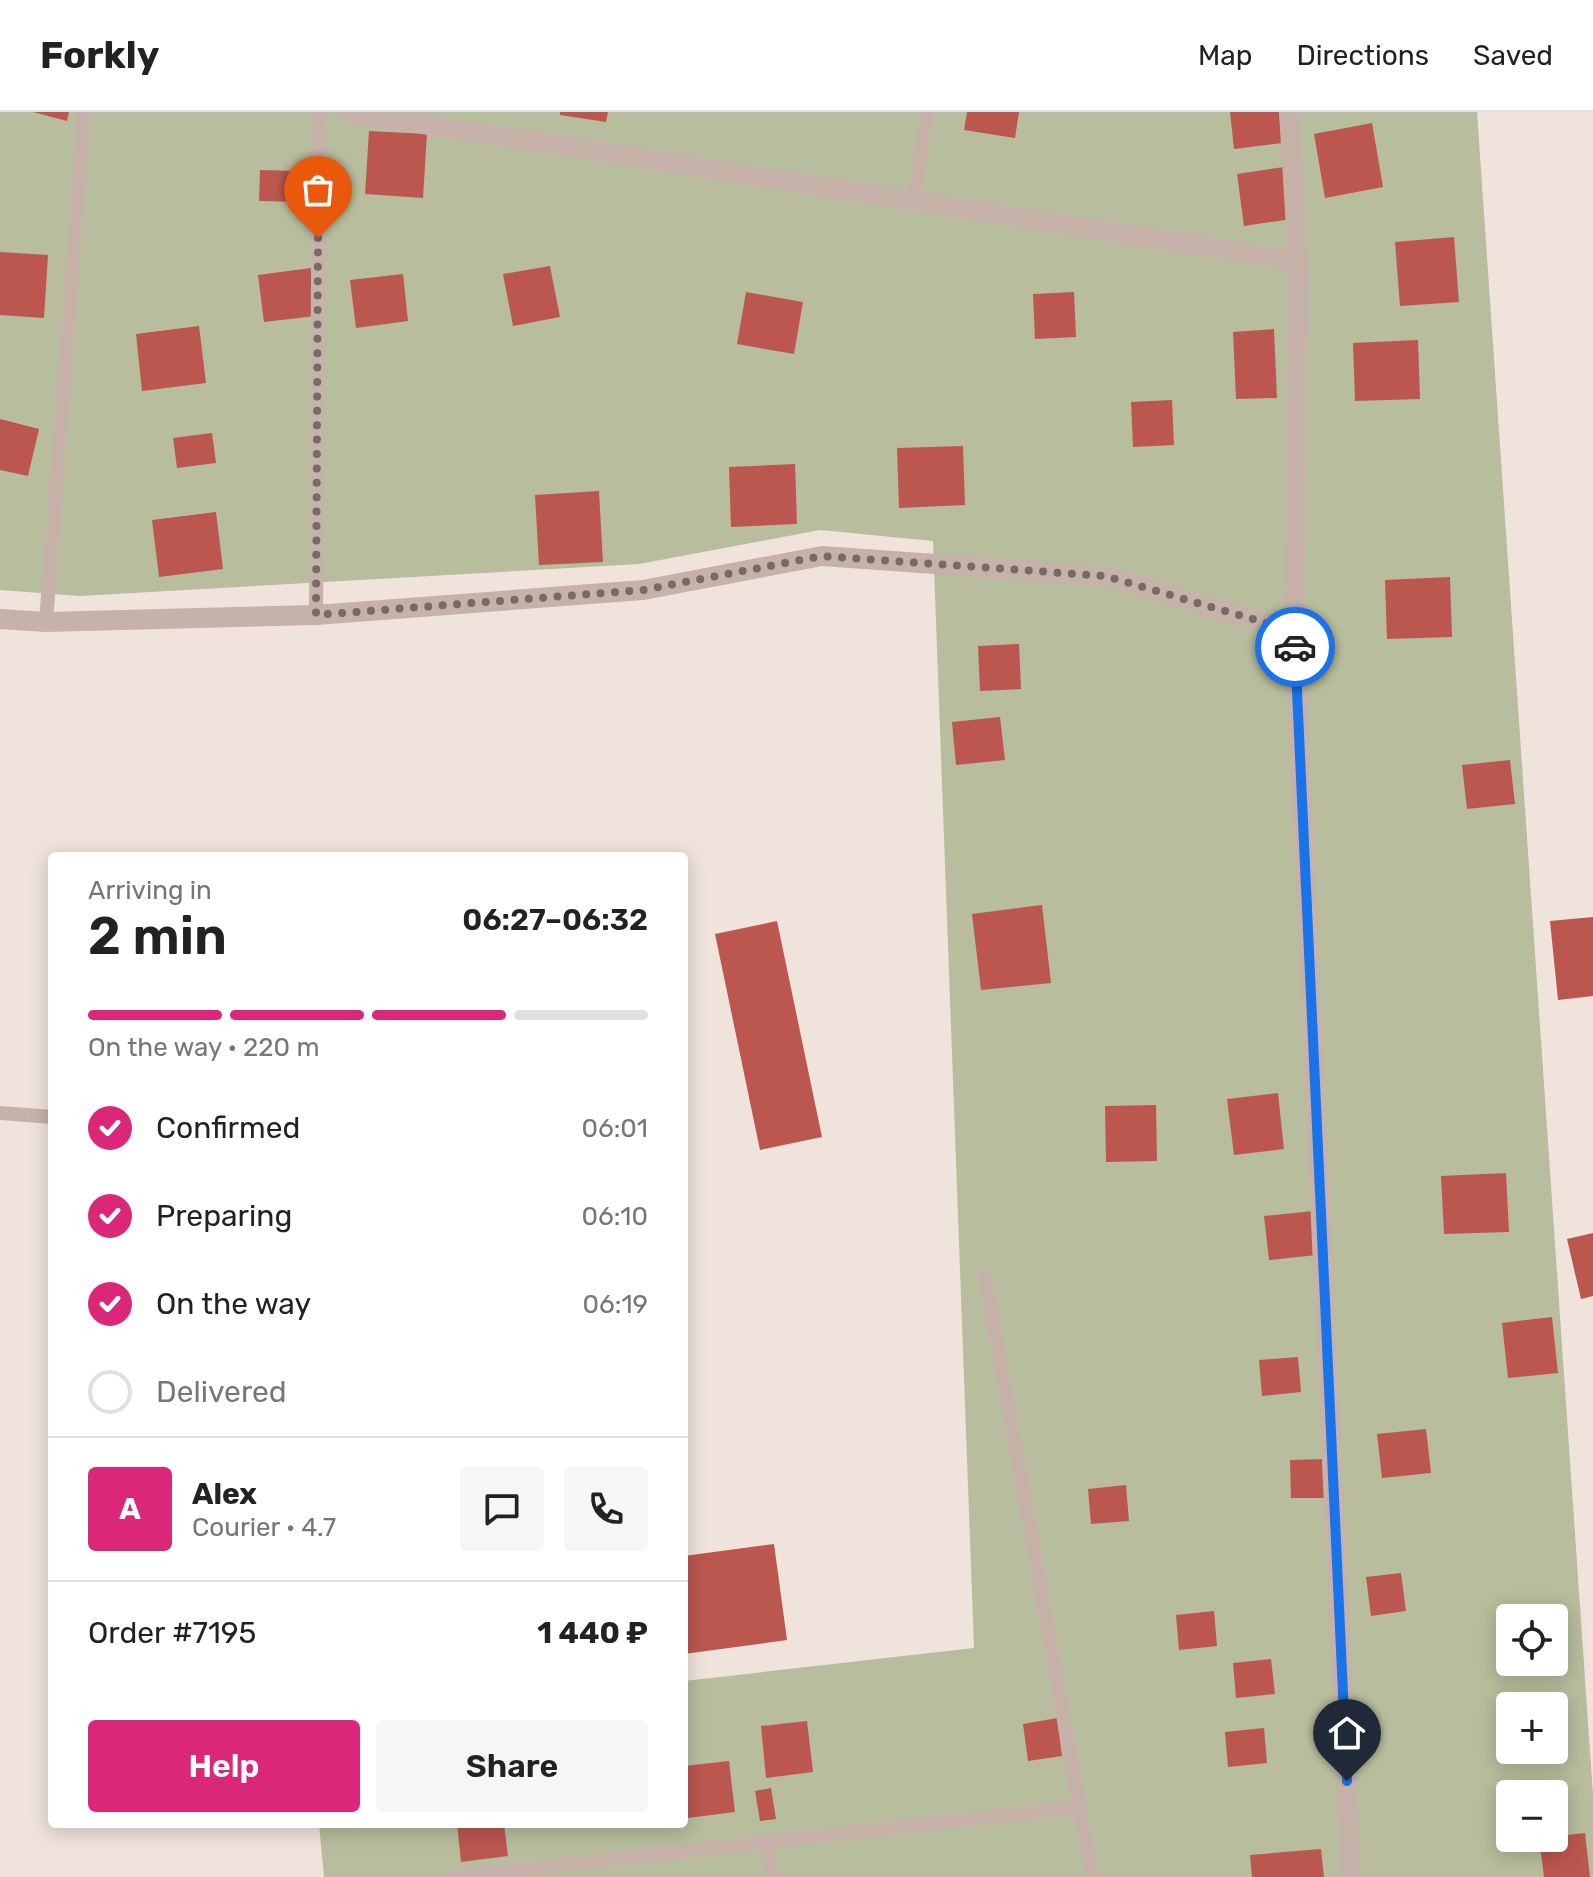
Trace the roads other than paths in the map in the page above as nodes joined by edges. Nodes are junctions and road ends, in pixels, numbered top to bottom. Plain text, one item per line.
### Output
1 (84, 112) edge
2 (319, 112) edge
3 (347, 112) edge
4 (927, 112) edge
5 (1289, 112) edge
6 (913, 202) junction
7 (1298, 261) junction
8 (316, 615) junction
9 (0, 619) edge
10 (46, 622) junction
11 (1294, 631) junction
12 (0, 1113) edge
13 (48, 1117) edge
14 (985, 1277) dead end
15 (1081, 1807) junction
16 (766, 1842) junction
17 (453, 1877) edge
18 (773, 1877) edge
19 (1092, 1877) edge
20 (1351, 1877) edge

1 - 10 lane
2 - 8 lane
3 - 6 street
4 - 6 lane
5 - 7 street
6 - 7 street
7 - 11 street
8 - 10 street
8 - 11 street
9 - 10 street
11 - 20 street
12 - 13 lane
14 - 15 lane
15 - 16 lane
15 - 19 lane
16 - 17 lane
16 - 18 lane

